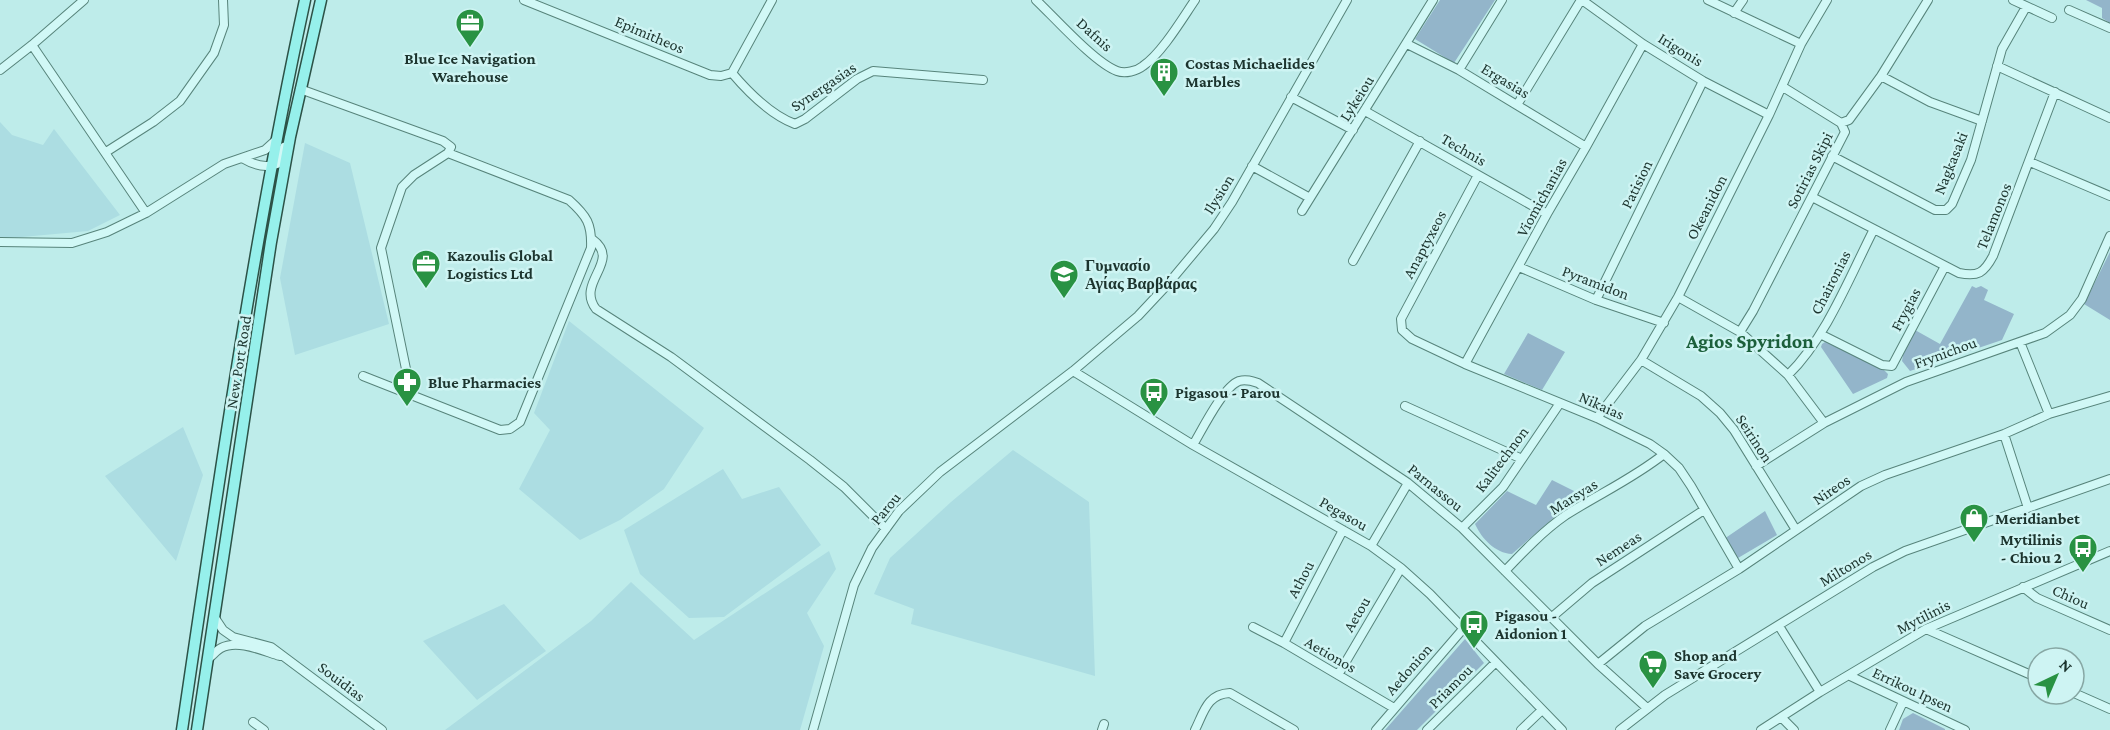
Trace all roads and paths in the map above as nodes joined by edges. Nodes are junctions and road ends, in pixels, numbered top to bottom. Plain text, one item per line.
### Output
1 (84, 0) edge
2 (223, 0) edge
3 (305, 0) edge
4 (321, 0) edge
5 (524, 0) edge
6 (772, 0) edge
7 (1036, 0) edge
8 (1195, 0) edge
9 (1347, 0) edge
10 (1433, 0) edge
11 (1502, 0) edge
12 (1582, 0) edge
13 (1708, 0) edge
14 (1743, 0) edge
15 (1827, 0) edge
16 (1929, 0) edge
17 (2013, 0) edge
18 (2026, 7) junction
19 (2069, 10) dead end
20 (1734, 14) junction
21 (2052, 18) dead end
22 (2110, 28) edge
23 (1407, 44) junction
24 (1643, 44) junction
25 (1801, 44) junction
26 (33, 45) junction
27 (1997, 66) junction
28 (0, 70) edge
29 (1459, 70) junction
30 (732, 73) junction
31 (1881, 76) junction
32 (983, 80) dead end
33 (1703, 81) junction
34 (1783, 87) junction
35 (300, 89) junction
36 (2055, 92) junction
37 (1291, 97) junction
38 (1517, 105) junction
39 (1365, 111) junction
40 (1769, 115) junction
41 (2110, 118) edge
42 (1982, 121) junction
43 (1841, 123) junction
44 (1353, 130) junction
45 (290, 137) junction
46 (276, 140) junction
47 (1420, 141) junction
48 (1586, 147) junction
49 (106, 152) junction
50 (448, 153) junction
51 (1832, 156) junction
52 (244, 159) junction
53 (2030, 162) junction
54 (272, 166) junction
55 (1252, 166) junction
56 (1478, 175) junction
57 (1812, 196) junction
58 (2110, 196) edge
59 (1310, 198) junction
60 (1302, 211) dead end
61 (146, 213) junction
62 (1547, 214) junction
63 (1874, 229) junction
64 (2110, 236) edge
65 (592, 239) junction
66 (0, 242) edge
67 (1353, 261) dead end
68 (1945, 266) junction
69 (1519, 267) junction
70 (1678, 297) junction
71 (1596, 300) junction
72 (1664, 323) junction
73 (1401, 330) joint
74 (1740, 332) junction
75 (1820, 334) junction
76 (2020, 342) junction
77 (1641, 360) junction
78 (1465, 364) junction
79 (1073, 371) junction
80 (1788, 375) junction
81 (363, 376) dead end
82 (397, 389) junction
83 (2110, 396) edge
84 (1560, 403) junction
85 (1405, 406) dead end
86 (2049, 414) junction
87 (1597, 418) junction
88 (1824, 423) junction
89 (2004, 434) junction
90 (1193, 445) junction
91 (1664, 454) junction
92 (1522, 459) junction
93 (1756, 466) junction
94 (2110, 479) edge
95 (1408, 483) junction
96 (2028, 508) junction
97 (1704, 510) junction
98 (1462, 528) junction
99 (886, 529) junction
100 (1343, 530) junction
101 (1796, 530) junction
102 (1371, 546) junction
103 (2110, 551) edge
104 (1401, 568) junction
105 (1739, 568) junction
106 (1505, 571) junction
107 (2023, 587) junction
108 (1552, 617) junction
109 (214, 618) junction
110 (1779, 626) junction
111 (1253, 627) dead end
112 (1926, 628) junction
113 (1463, 629) junction
114 (2110, 630) edge
115 (1284, 643) junction
116 (283, 657) junction
117 (209, 658) junction
118 (1495, 663) junction
119 (1598, 664) junction
120 (2026, 673) edge
121 (1338, 675) junction
122 (1850, 676) junction
123 (1820, 692) junction
124 (2086, 698) edge
125 (1903, 702) junction
126 (1394, 708) junction
127 (1647, 708) junction
128 (2110, 709) edge
129 (1542, 710) junction
130 (1782, 718) junction
131 (252, 722) dead end
132 (1961, 729) edge
133 (182, 730) edge
134 (198, 730) edge
135 (264, 730) edge
136 (382, 730) edge
137 (813, 730) edge
138 (1195, 730) edge
139 (1294, 730) edge
140 (1376, 730) edge
141 (1427, 730) edge
142 (1521, 730) edge
143 (1562, 730) edge
144 (1620, 730) edge
145 (1761, 730) edge
146 (1794, 730) edge
147 (1890, 730) edge

1 - 26 street
2 - 49 street
3 - 46 main road, New Port Road
4 - 35 main road, New Port Road
5 - 30 street, Epimitheos
6 - 30 street
7 - 8 street, Dafnis
9 - 37 street, Ilysion
10 - 23 street, Lykeiou
11 - 29 street
12 - 24 street, Irigonis
12 - 38 street
13 - 20 street
14 - 20 street
15 - 25 street, Okeanidon
16 - 31 street, Sotirias Skipi
17 - 18 street
18 - 21 street
18 - 27 street, Nagkasaki
19 - 22 street
20 - 25 street
23 - 29 street, Ergasias
23 - 39 street, Lykeiou
24 - 33 street, Irigonis
24 - 48 street, Viomichanias
25 - 34 street, Okeanidon
26 - 28 street
26 - 49 street
27 - 36 street
27 - 42 street, Nagkasaki
29 - 38 street, Ergasias
30 - 32 street, Synergasias
31 - 42 street
31 - 43 street, Sotirias Skipi
33 - 40 street, Irigonis
33 - 71 street, Patision
34 - 40 street, Okeanidon
34 - 43 street
35 - 45 main road, New Port Road
35 - 50 street
36 - 41 street
36 - 53 street, Telamonos
37 - 44 street
37 - 55 street, Ilysion
38 - 48 street, Ergasias
39 - 44 street, Lykeiou
39 - 47 street, Technis
40 - 70 street, Okeanidon
42 - 51 street, Nagkasaki
43 - 51 street, Sotirias Skipi
44 - 59 street, Lykeiou
45 - 54 street
45 - 109 main road, New Port Road
46 - 52 street
46 - 54 main road, New Port Road
47 - 56 street, Technis
47 - 67 street
48 - 62 street, Viomichanias
49 - 61 street
50 - 65 street
50 - 82 street
51 - 57 street, Sotirias Skipi
52 - 54 street
52 - 61 street
53 - 58 street
53 - 68 street, Telamonos
54 - 133 main road, New Port Road
55 - 59 street
55 - 79 street, Ilysion
56 - 62 street, Technis
56 - 73 street, Anaptyxeos
57 - 63 street, Telamonos
57 - 74 street, Sotirias Skipi
59 - 60 street, Lykeiou
61 - 66 street
62 - 69 street, Viomichanias
63 - 68 street, Telamonos
63 - 75 street, Chaironias
64 - 76 street, Frynichou
65 - 82 street
65 - 99 street
68 - 75 street, Frygias
69 - 71 street, Pyramidon
69 - 78 street, Viomichanias
70 - 72 street, Okeanidon
70 - 74 street
71 - 72 street, Pyramidon
72 - 77 street, Okeanidon
73 - 78 street, Nikaias
74 - 80 street
75 - 80 street, Chaironias
76 - 86 street
76 - 88 street, Frynichou
77 - 87 street, Okeanidon
77 - 93 street, Seirinon
78 - 84 street, Nikaias
79 - 90 street, Pegasou
79 - 99 street, Parou
80 - 88 street
81 - 82 street
83 - 86 street, Nireos
84 - 87 street, Nikaias
84 - 92 street, Kalitechnon
85 - 92 street
86 - 89 street, Nireos
87 - 91 street, Nikaias
88 - 93 street, Frynichou
89 - 96 street
89 - 101 street, Nireos
90 - 95 street, Parnassou
90 - 100 street, Pegasou
91 - 97 street, Nikaias
91 - 106 street, Marsyas
92 - 98 street, Kalitechnon
93 - 101 street, Seirinon
94 - 96 street, Miltonos
95 - 98 street, Parnassou
95 - 102 street
96 - 110 street, Miltonos
97 - 105 street, Nikaias
97 - 108 street, Nemeas
98 - 106 street, Parnassou
99 - 137 street, Parou
100 - 102 street, Pegasou
100 - 115 street, Athou
101 - 105 street, Nireos
102 - 104 street, Pegasou
103 - 107 street, Mytilinis
104 - 113 street, Pegasou
104 - 121 street, Aetou
105 - 119 street, Nireos
106 - 108 street, Parnassou
107 - 112 street, Mytilinis
107 - 114 street, Chiou
108 - 119 street, Parnassou
109 - 116 street, Souidias
109 - 117 main road, New Port Road
110 - 123 street
110 - 127 street, Miltonos
111 - 115 street, Aetionos
112 - 120 street
112 - 122 street, Mytilinis
113 - 118 street, Pegasou
113 - 126 street, Aedonion
115 - 121 street, Aetionos
116 - 117 street, Souidias
116 - 136 street, Souidias
117 - 134 main road, New Port Road
118 - 129 street, Pegasou
118 - 141 street, Priamou
119 - 127 street, Parnassou
121 - 126 street, Aetionos
122 - 123 street, Mytilinis
122 - 125 street, Errikou Ipsen
123 - 130 street, Mytilinis
124 - 128 street
125 - 132 street, Errikou Ipsen
125 - 147 street
126 - 140 street, Aedonion
127 - 144 street, Miltonos
129 - 142 street
129 - 143 street, Pegasou
130 - 145 street, Mytilinis
130 - 146 street
131 - 135 street
138 - 139 street

